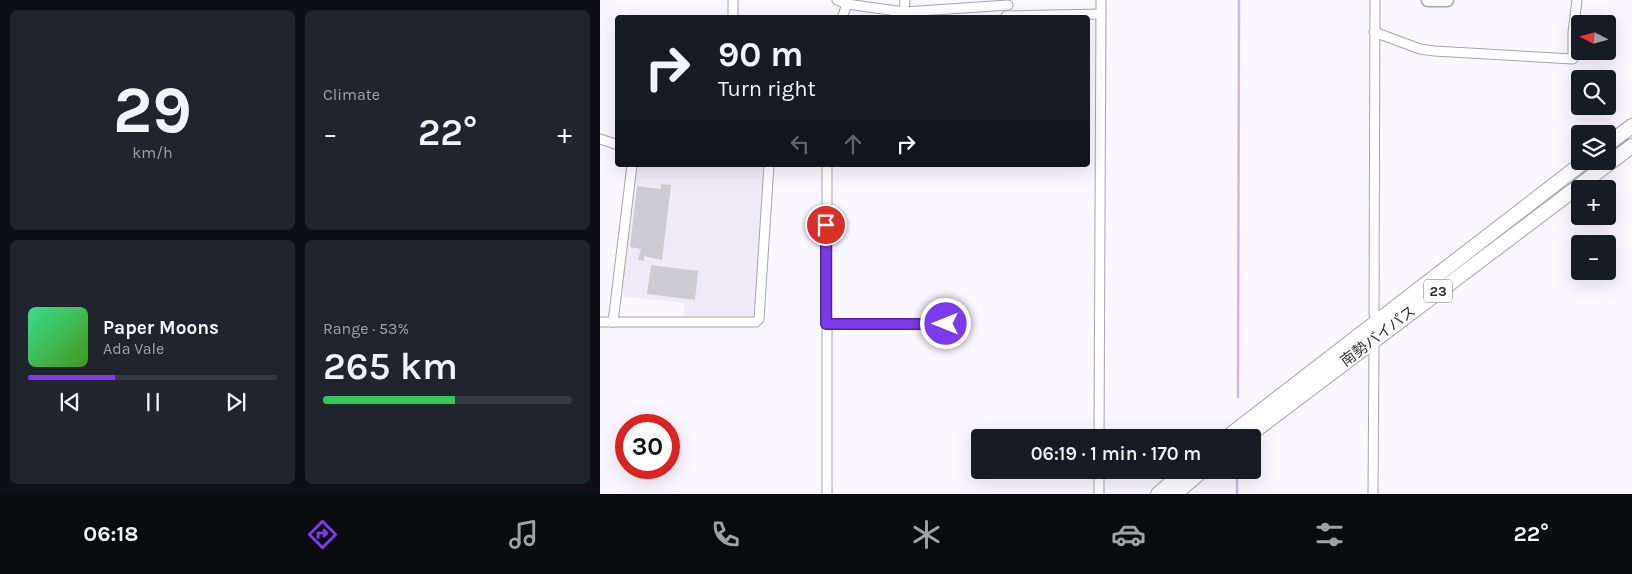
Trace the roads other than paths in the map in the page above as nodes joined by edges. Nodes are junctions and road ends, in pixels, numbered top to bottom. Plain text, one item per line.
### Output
1 (733, 0) edge
2 (836, 0) edge
3 (905, 0) edge
4 (1101, 0) edge
5 (1375, 0) edge
6 (1428, 0) edge
7 (1448, 0) edge
8 (1577, 0) edge
9 (1008, 2) edge
10 (847, 4) junction
11 (904, 12) junction
12 (1101, 14) junction
13 (733, 15) edge
14 (843, 15) edge
15 (1006, 15) edge
16 (1069, 15) edge
17 (1374, 32) junction
18 (1632, 126) edge
19 (1616, 138) edge
20 (600, 139) edge
21 (615, 144) edge
22 (1632, 146) edge
23 (632, 167) edge
24 (770, 167) edge
25 (827, 167) edge
26 (1574, 170) edge
27 (1374, 314) dead end
28 (600, 322) edge
29 (613, 322) junction
30 (826, 324) junction
31 (946, 324) dead end
32 (1374, 347) dead end
33 (1099, 429) edge
34 (1238, 429) edge
35 (1256, 429) edge
36 (1099, 479) edge
37 (1176, 479) edge
38 (1192, 479) edge
39 (827, 494) edge
40 (1099, 494) edge
41 (1158, 494) edge
42 (1175, 494) edge
43 (1373, 494) edge

1 - 13 street
2 - 10 street
3 - 11 street
4 - 12 street
5 - 17 street
6 - 7 main road
8 - 17 street
9 - 11 street
9 - 15 street
10 - 11 street
10 - 14 street
12 - 16 street
12 - 33 street
17 - 27 street
18 - 19 highway
20 - 21 street
22 - 35 highway, 南勢バイパス / 23
23 - 29 street
24 - 29 street
25 - 30 street
26 - 34 highway, 南勢バイパス / 23
28 - 29 street
30 - 31 street
30 - 39 street
32 - 43 street
36 - 40 street
37 - 41 highway
38 - 42 highway

